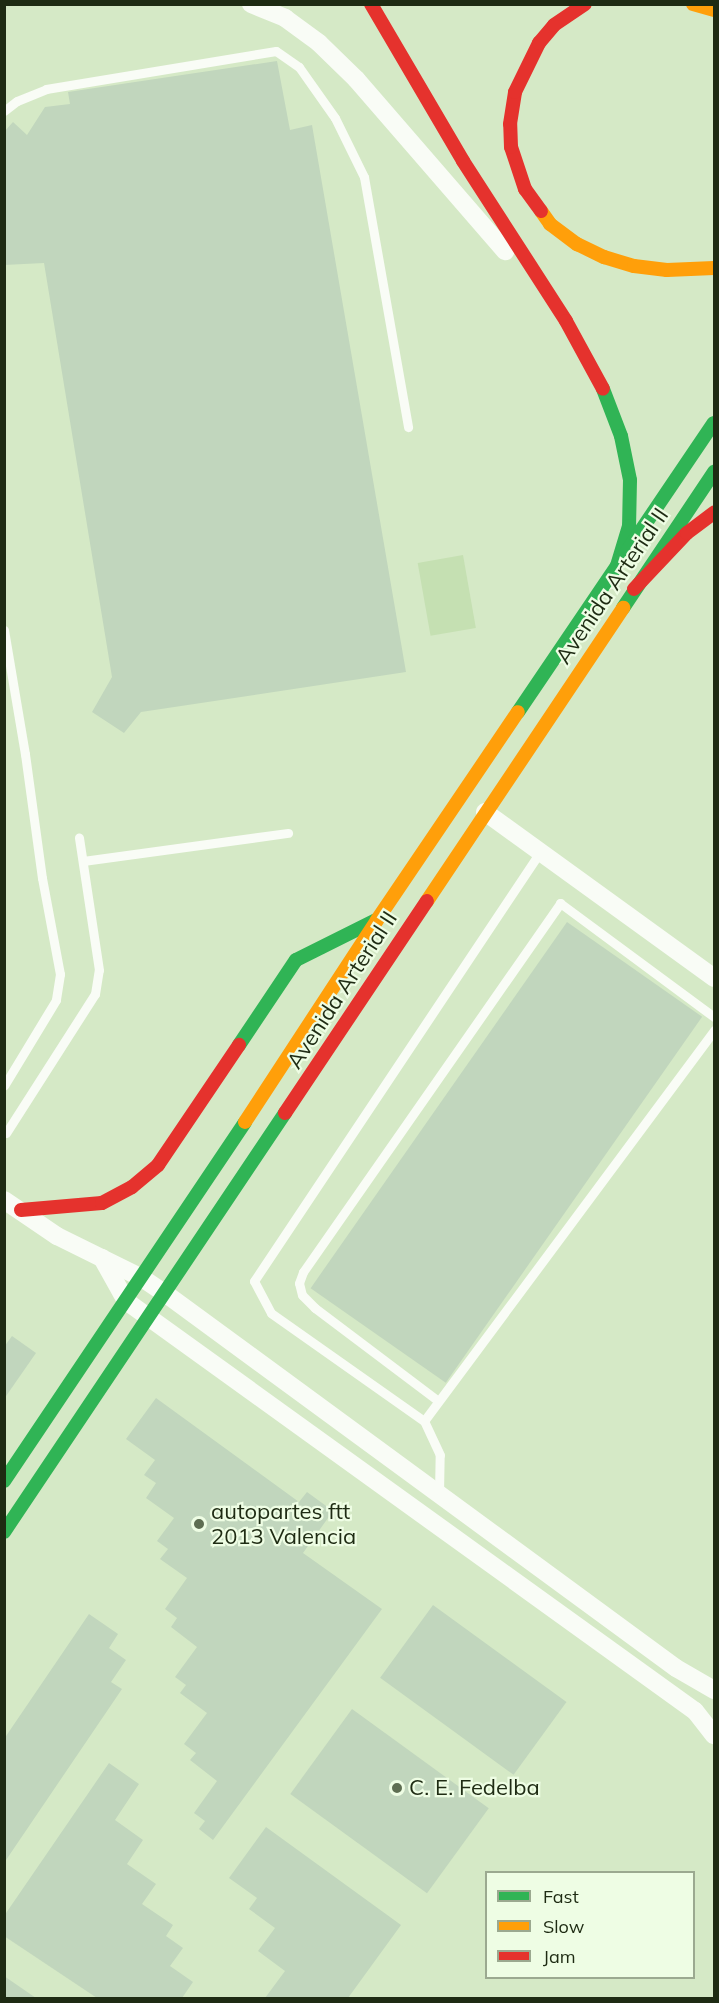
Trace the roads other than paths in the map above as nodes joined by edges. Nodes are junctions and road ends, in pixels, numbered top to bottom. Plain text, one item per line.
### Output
1 (251, 4) edge
2 (371, 4) edge
3 (585, 4) edge
4 (693, 4) edge
5 (714, 10) edge
6 (4, 111) edge
7 (714, 268) edge
8 (566, 321) junction
9 (714, 423) edge
10 (408, 427) dead end
11 (714, 472) edge
12 (714, 513) edge
13 (616, 569) junction
14 (634, 590) junction
15 (4, 630) edge
16 (485, 812) junction
17 (288, 833) dead end
18 (79, 837) dead end
19 (540, 852) junction
20 (82, 861) junction
21 (377, 920) junction
22 (714, 978) edge
23 (714, 1017) edge
24 (714, 1030) edge
25 (4, 1086) edge
26 (5, 1132) edge
27 (4, 1200) edge
28 (21, 1210) junction
29 (102, 1258) junction
30 (142, 1278) junction
31 (166, 1294) junction
32 (126, 1301) junction
33 (150, 1318) junction
34 (437, 1400) junction
35 (424, 1421) junction
36 (4, 1481) edge
37 (439, 1494) junction
38 (4, 1532) edge
39 (714, 1690) edge
40 (714, 1735) edge

1 - 8 street
2 - 8 main road
3 - 7 main road
4 - 5 main road
6 - 10 lane
8 - 13 main road
9 - 13 main road, Avenida Arterial II
11 - 14 main road, Avenida Arterial II
12 - 14 main road
13 - 21 main road, Avenida Arterial II
14 - 16 main road, Avenida Arterial II
15 - 25 lane
16 - 19 street
16 - 31 main road, Avenida Arterial II
17 - 20 lane
18 - 20 lane
19 - 22 street
19 - 35 lane
20 - 26 lane
21 - 28 main road
21 - 30 main road, Avenida Arterial II
23 - 34 lane
24 - 34 lane
27 - 28 street
28 - 29 street
29 - 30 street
29 - 32 street
30 - 31 street
30 - 32 main road, Avenida Arterial II
31 - 33 main road, Avenida Arterial II
31 - 37 street
32 - 33 street
32 - 36 main road, Avenida Arterial II
33 - 38 main road, Avenida Arterial II
33 - 40 street
34 - 35 lane
35 - 37 lane
37 - 39 street

